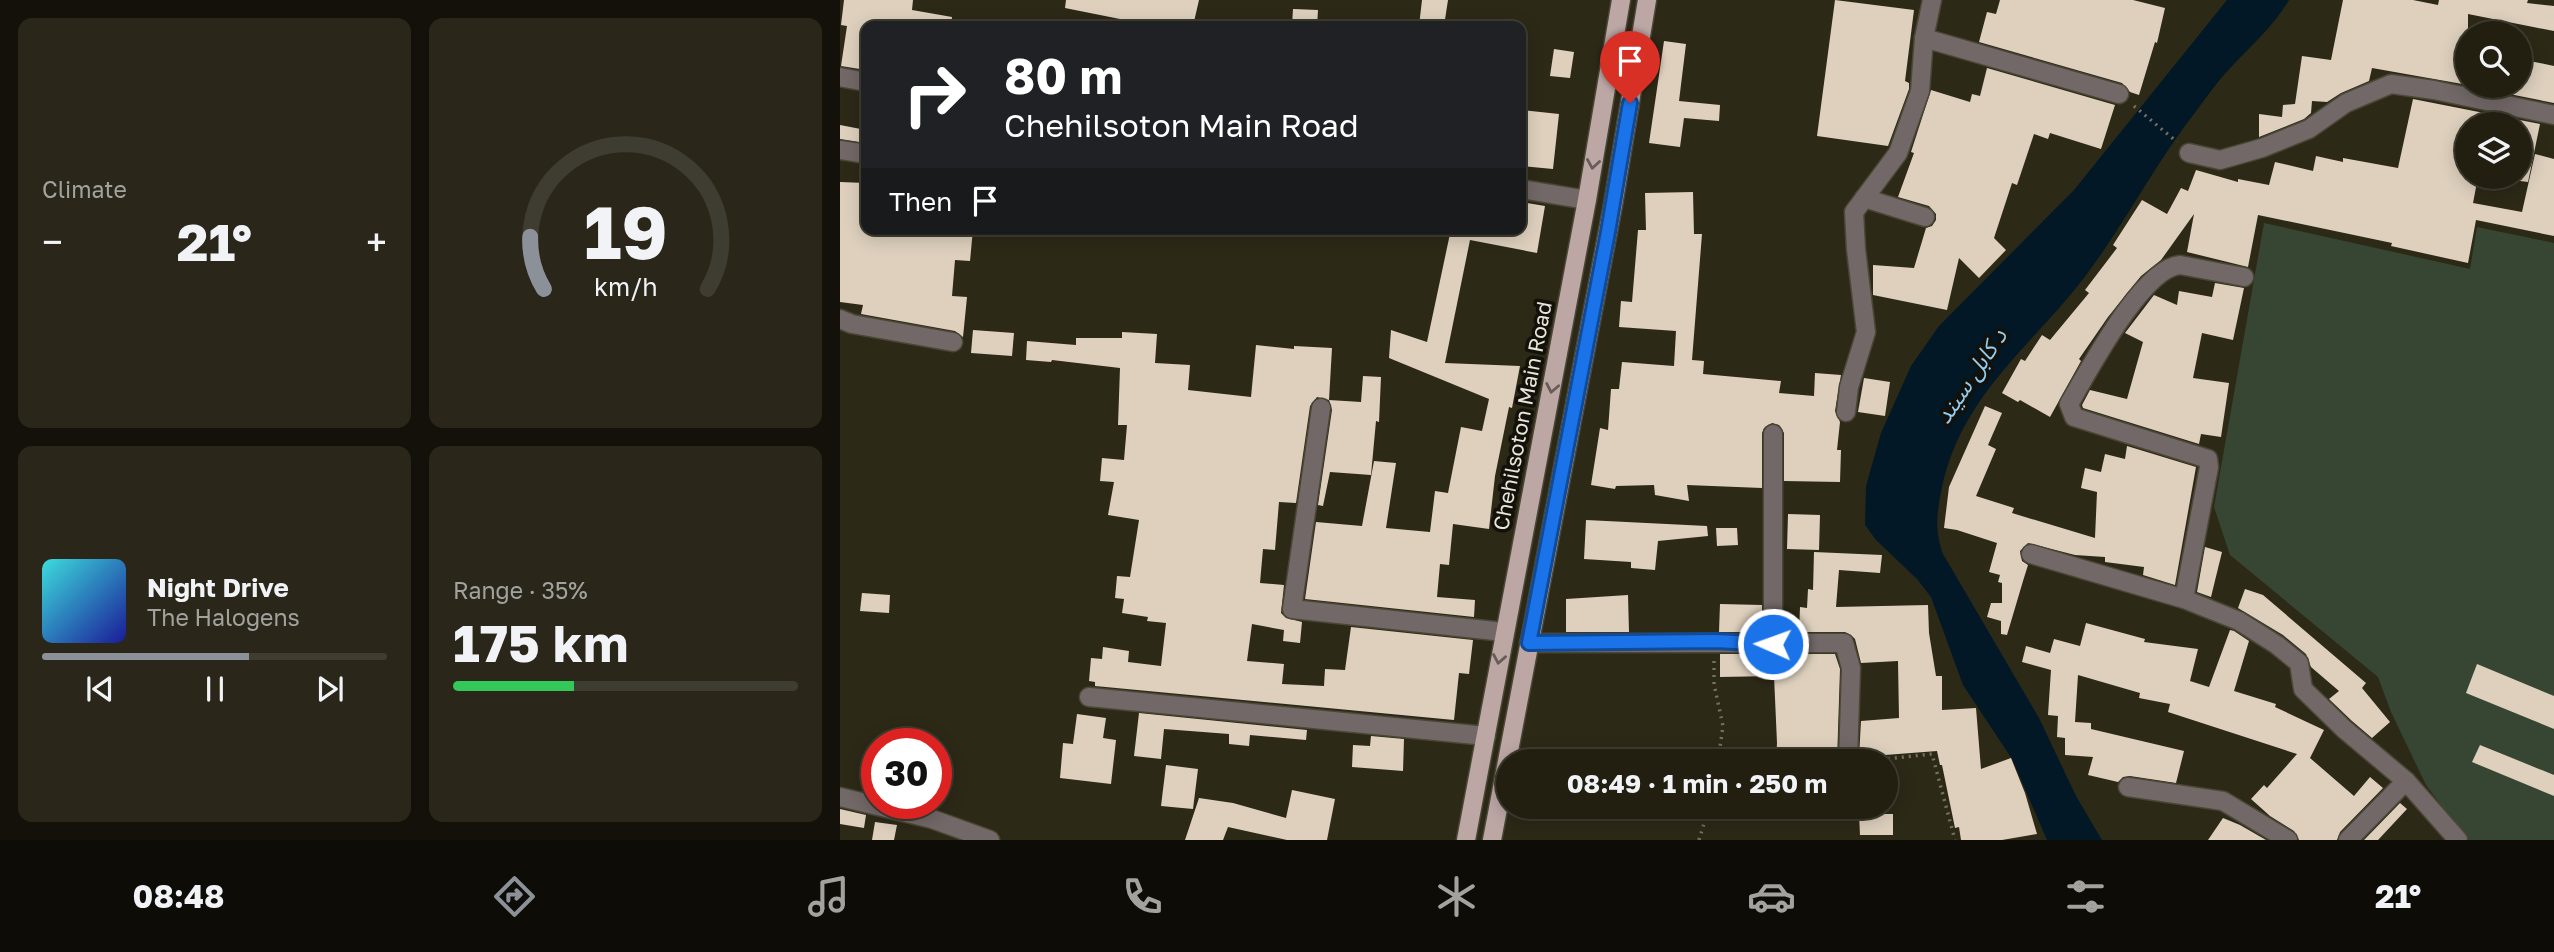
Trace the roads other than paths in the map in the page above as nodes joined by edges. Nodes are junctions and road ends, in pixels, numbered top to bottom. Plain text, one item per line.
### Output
1 (1621, 0) edge
2 (1647, 0) edge
3 (1932, 0) edge
4 (1924, 38) junction
5 (840, 77) edge
6 (861, 81) edge
7 (2119, 94) road end
8 (2554, 115) edge
9 (840, 150) edge
10 (861, 153) edge
11 (2189, 153) road end
12 (1526, 190) edge
13 (1864, 198) junction
14 (1587, 200) junction
15 (1925, 216) dead end
16 (2244, 277) dead end
17 (840, 319) edge
18 (953, 342) dead end
19 (1321, 408) dead end
20 (1846, 412) dead end
21 (1773, 434) dead end
22 (2031, 554) dead end
23 (2184, 599) junction
24 (1504, 632) junction
25 (1529, 643) junction
26 (1773, 644) junction
27 (1089, 697) dead end
28 (1491, 706) junction
29 (1516, 709) junction
30 (1486, 736) junction
31 (1848, 749) edge
32 (2406, 781) junction
33 (2128, 787) dead end
34 (840, 797) edge
35 (990, 840) edge
36 (1466, 840) edge
37 (1492, 840) edge
38 (2288, 840) edge
39 (2348, 840) edge
40 (2458, 840) edge

1 -> 14 main road, Chehilsoton Main Road
2 - 25 main road
3 - 4 street
4 - 7 street
4 - 13 street
5 - 6 street
8 - 11 street
9 - 10 street
12 - 14 street
13 - 15 street
13 - 20 street
14 -> 24 main road, Chehilsoton Main Road
16 - 23 street
17 - 18 street
19 - 24 street
21 - 26 street
22 - 23 street
23 - 32 street
24 -> 28 main road, Chehilsoton Main Road
25 - 26 street
25 - 29 main road
26 - 31 street
27 - 30 street
28 - 29 main road
28 - 30 main road, Chehilsoton Main Road
29 - 37 main road
30 - 36 main road, Chehilsoton Main Road
32 - 39 street
32 - 40 street
33 - 38 street
34 - 35 street

